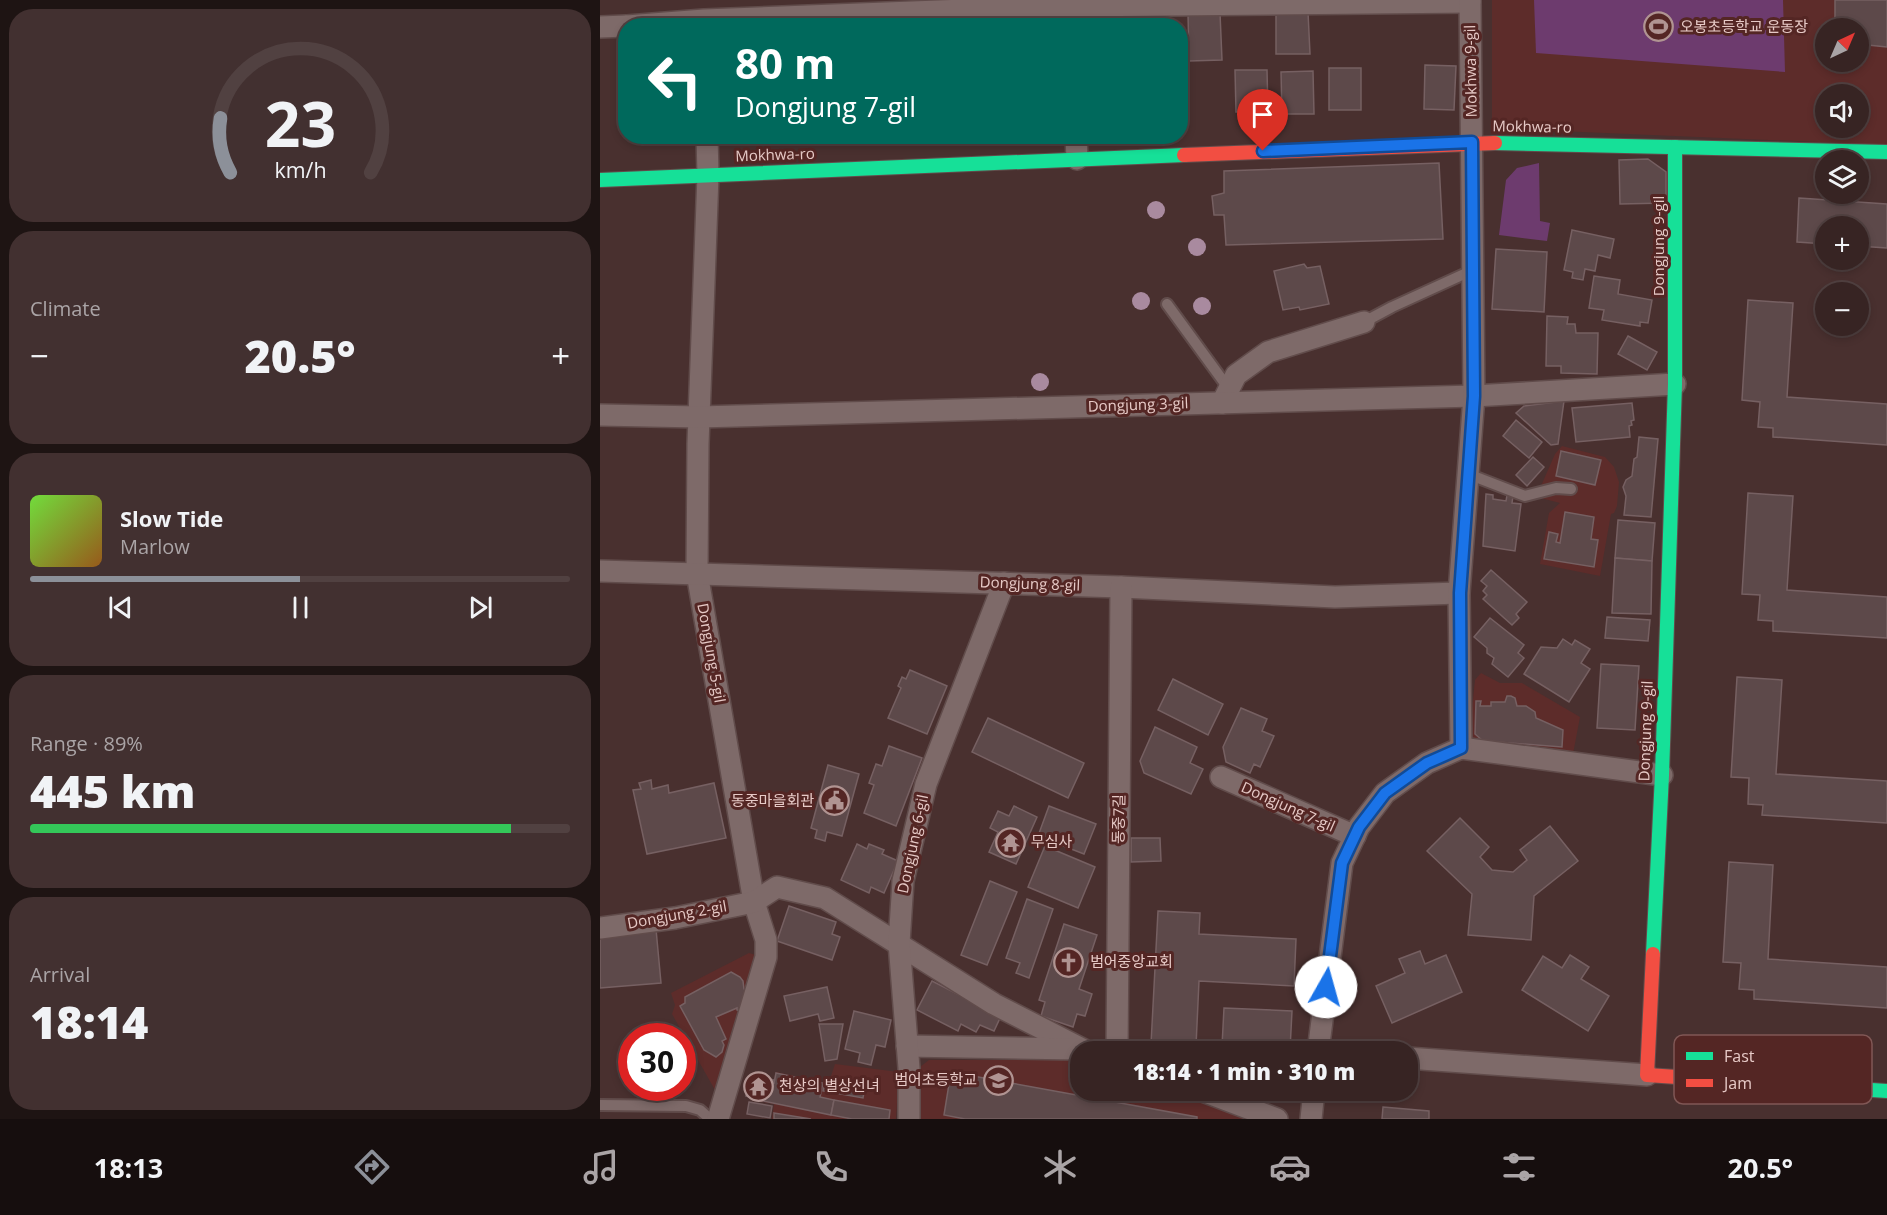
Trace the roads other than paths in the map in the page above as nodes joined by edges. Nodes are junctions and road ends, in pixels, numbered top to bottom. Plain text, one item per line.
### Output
1 (1470, 1) edge
2 (1068, 10) edge
3 (704, 15) edge
4 (683, 18) edge
5 (618, 26) edge
6 (600, 27) edge
7 (1472, 142) junction
8 (707, 144) edge
9 (1076, 144) edge
10 (1675, 147) junction
11 (1887, 152) edge
12 (1077, 159) junction
13 (708, 175) junction
14 (600, 180) edge
15 (1473, 270) junction
16 (1167, 304) dead end
17 (1364, 322) joint
18 (1675, 384) junction
19 (1225, 396) junction
20 (1474, 396) junction
21 (600, 415) edge
22 (699, 417) junction
23 (1468, 474) junction
24 (1571, 489) dead end
25 (600, 571) edge
26 (697, 573) junction
27 (1004, 584) junction
28 (1121, 587) junction
29 (1460, 593) junction
30 (1461, 748) junction
31 (1662, 775) junction
32 (1221, 777) dead end
33 (1354, 836) junction
34 (754, 902) junction
35 (600, 928) edge
36 (899, 943) junction
37 (1122, 1041) edge
38 (1319, 1041) edge
39 (1070, 1043) edge
40 (907, 1046) junction
41 (1070, 1051) edge
42 (1418, 1059) edge
43 (1647, 1075) junction
44 (1674, 1077) edge
45 (1872, 1090) edge
46 (1887, 1091) edge
47 (1229, 1101) edge
48 (1313, 1101) edge
49 (600, 1105) edge
50 (710, 1119) edge
51 (718, 1119) edge
52 (909, 1119) edge
53 (1277, 1119) edge
54 (1311, 1119) edge

1 - 2 street
1 - 7 street, Mokhwa 9-gil
2 - 3 street
3 - 4 street
5 - 6 street
7 - 10 street, Mokhwa-ro
7 - 12 street, Mokhwa-ro
7 - 15 street
8 - 13 street, Dongjung 5-gil
9 - 12 street
10 - 11 street, Mokhwa-ro
10 - 18 street, Dongjung 9-gil
12 - 13 street, Mokhwa-ro
13 - 14 street, Mokhwa-ro
13 - 22 street, Dongjung 5-gil
15 - 17 lane
15 - 20 street
16 - 19 lane
17 - 19 street
18 - 20 street, Dongjung 3-gil
18 - 31 street, Dongjung 9-gil
19 - 20 street, Dongjung 3-gil
19 - 22 street, Dongjung 3-gil
20 - 23 street
21 - 22 street, Dongjung 3-gil
22 - 26 street, Dongjung 5-gil
23 - 24 lane
23 - 29 street
25 - 26 street, Dongjung 8-gil
26 - 27 street, Dongjung 8-gil
26 - 34 street, Dongjung 5-gil
27 - 28 street, Dongjung 8-gil
27 - 36 street, Dongjung 6-gil
28 - 29 street, Dongjung 8-gil
28 - 37 street, 동중7길
29 - 30 street
30 - 31 street
30 - 33 street
31 - 43 street, Dongjung 9-gil
32 - 33 street, Dongjung 7-gil
33 - 38 street
34 - 35 street, Dongjung 2-gil
34 - 36 street, Dongjung 2-gil
34 - 51 street, Dongjung 5-gil
36 - 39 street, Dongjung 2-gil
36 - 40 street, Dongjung 6-gil
40 - 41 street
40 - 52 street, Dongjung 6-gil
42 - 43 street
43 - 44 street
45 - 46 street
47 - 53 street
48 - 54 street
49 - 50 lane

